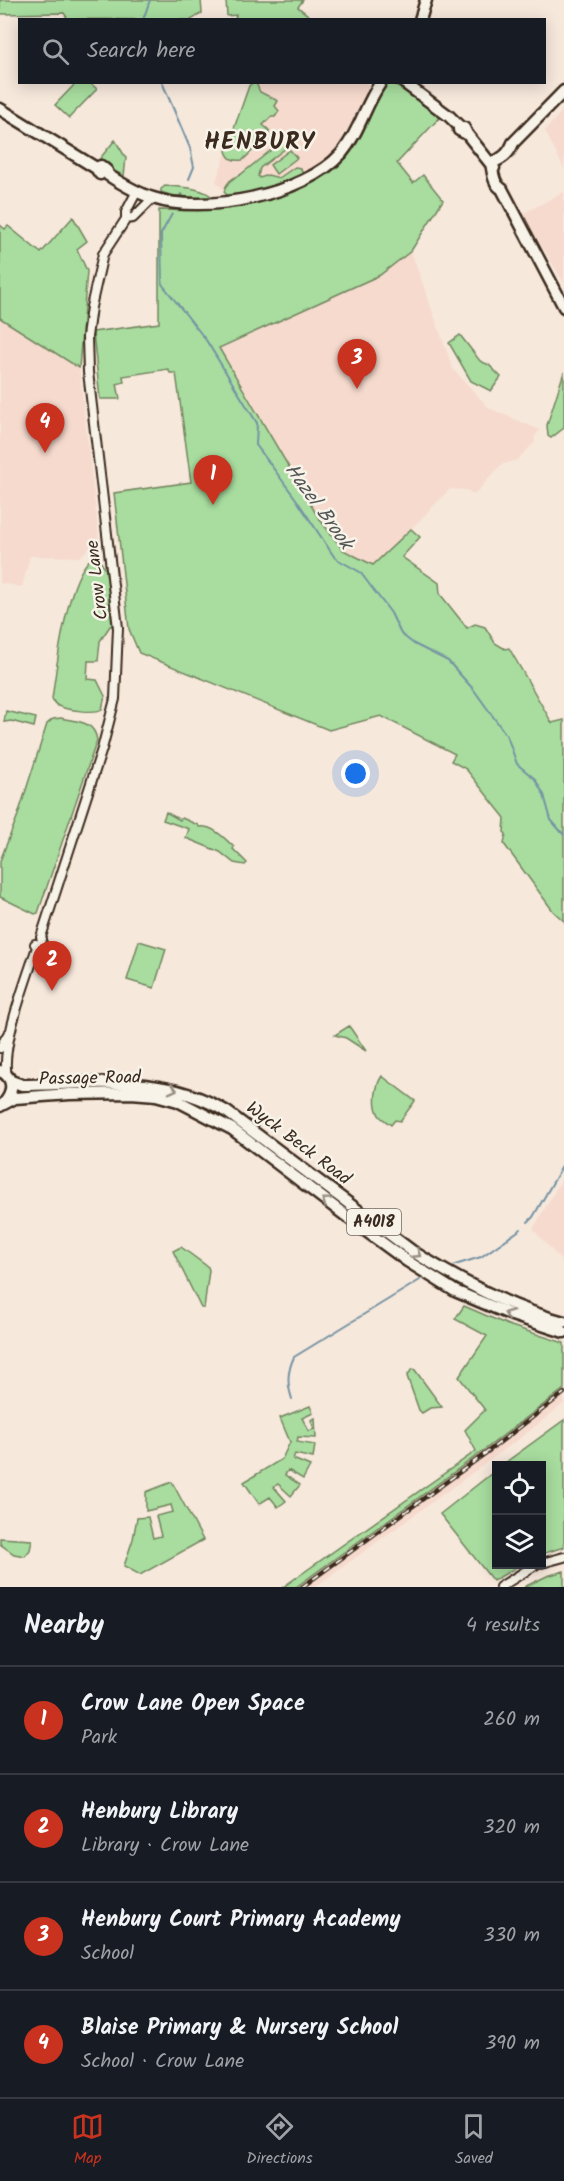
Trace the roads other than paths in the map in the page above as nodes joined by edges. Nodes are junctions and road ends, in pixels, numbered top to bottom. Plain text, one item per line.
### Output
1 (426, 0) edge
2 (421, 18) edge
3 (380, 84) edge
4 (407, 84) edge
5 (564, 91) edge
6 (0, 109) edge
7 (491, 163) junction
8 (137, 191) junction
9 (153, 198) junction
10 (126, 219) junction
11 (564, 307) edge
12 (11, 1028) junction
13 (0, 1048) edge
14 (6, 1076) edge
15 (199, 1097) joint
16 (1, 1106) edge
17 (210, 1116) joint
18 (564, 1322) edge
19 (564, 1332) edge
20 (564, 1557) edge
21 (546, 1562) edge
22 (529, 1569) edge
23 (500, 1587) edge

1 - 2 main road
3 - 9 main road
4 - 7 main road
5 - 7 main road
6 - 8 main road
7 - 11 main road
8 - 9 main road
8 - 10 street, Crow Lane
9 - 10 street, Crow Lane
10 - 12 street, Crow Lane
12 - 13 street, Crow Lane
12 - 14 street, Crow Lane
14 -> 15 main road, Passage Road / A4018
14 - 16 main road, A4018
15 -> 18 main road, Wyck Beck Road / A4018
16 - 17 main road, Passage Road / A4018
19 -> 17 main road, Wyck Beck Road / A4018
20 - 21 street
22 - 23 street

